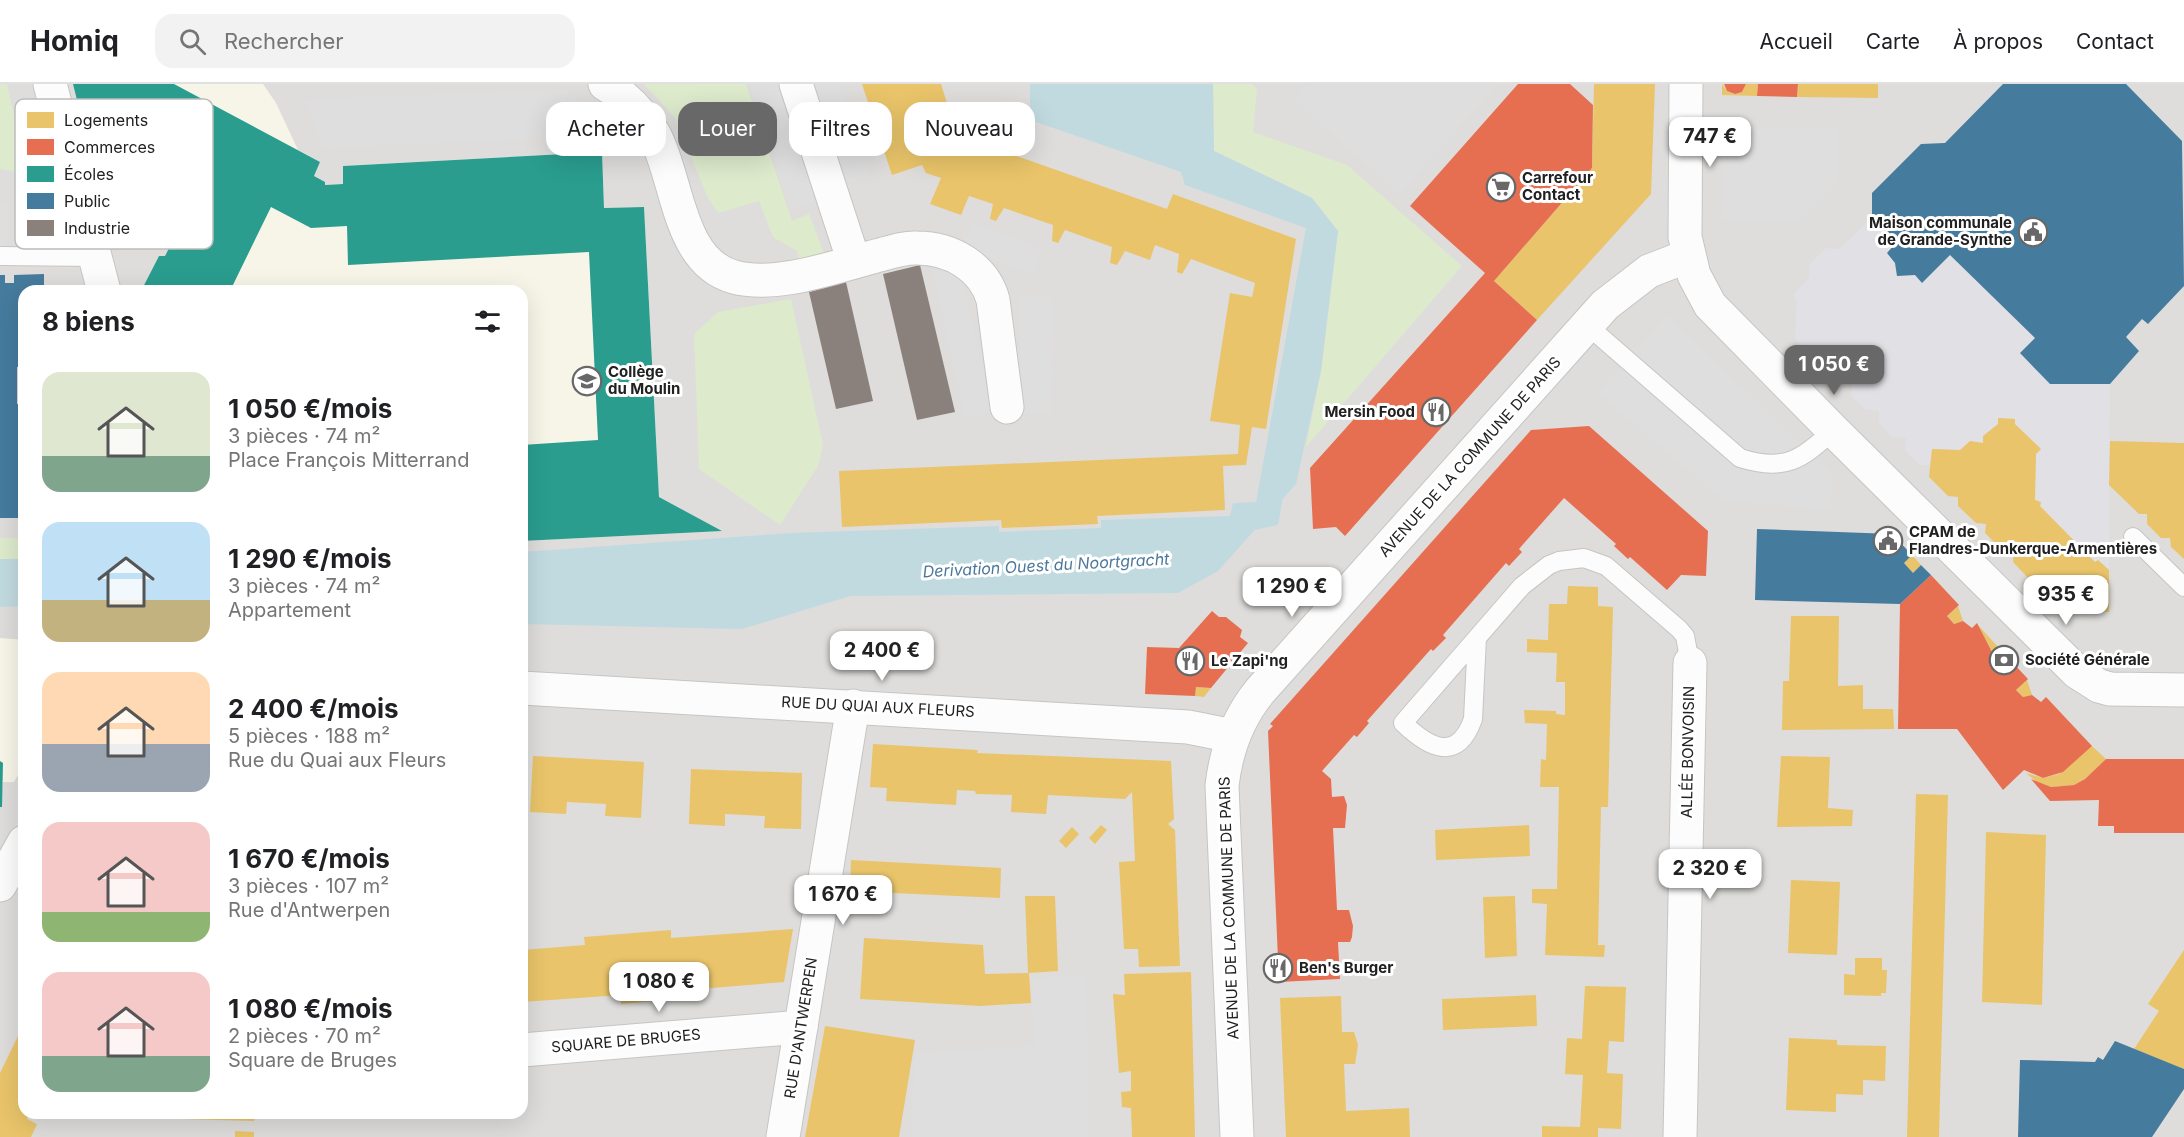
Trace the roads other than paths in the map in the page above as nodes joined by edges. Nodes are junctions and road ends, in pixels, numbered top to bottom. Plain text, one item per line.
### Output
1 (50, 84) edge
2 (605, 84) edge
3 (796, 84) edge
4 (1686, 84) edge
5 (54, 99) edge
6 (93, 249) edge
7 (0, 256) edge
8 (1688, 256) junction
9 (95, 257) junction
10 (854, 262) junction
11 (102, 285) edge
12 (1587, 325) junction
13 (1007, 407) dead end
14 (1833, 430) junction
15 (2133, 537) dead end
16 (2184, 587) edge
17 (1477, 638) junction
18 (1690, 663) joint
19 (528, 688) edge
20 (2184, 690) edge
21 (853, 706) junction
22 (1233, 736) junction
23 (18, 853) edge
24 (0, 885) edge
25 (801, 1027) junction
26 (528, 1050) edge
27 (783, 1137) edge
28 (1237, 1137) edge
29 (1680, 1137) edge

1 - 5 street
2 - 10 street
3 - 10 street
4 - 8 street
6 - 9 street
7 - 9 lane
8 - 12 street, AVENUE DE LA COMMUNE DE PARIS
8 - 14 street
9 - 11 street
10 - 13 street
12 - 14 lane
12 - 22 street, AVENUE DE LA COMMUNE DE PARIS
14 - 20 street
15 - 16 lane
17 - 17 lane, ALLÉE BONVOISIN
17 - 18 lane, ALLÉE BONVOISIN
18 - 29 street, ALLÉE BONVOISIN
19 - 21 street, RUE DU QUAI AUX FLEURS
21 - 22 street, RUE DU QUAI AUX FLEURS
21 - 25 street, RUE D'ANTWERPEN
22 - 28 street, AVENUE DE LA COMMUNE DE PARIS
23 - 24 street
25 - 26 street, SQUARE DE BRUGES
25 - 27 street, RUE D'ANTWERPEN

